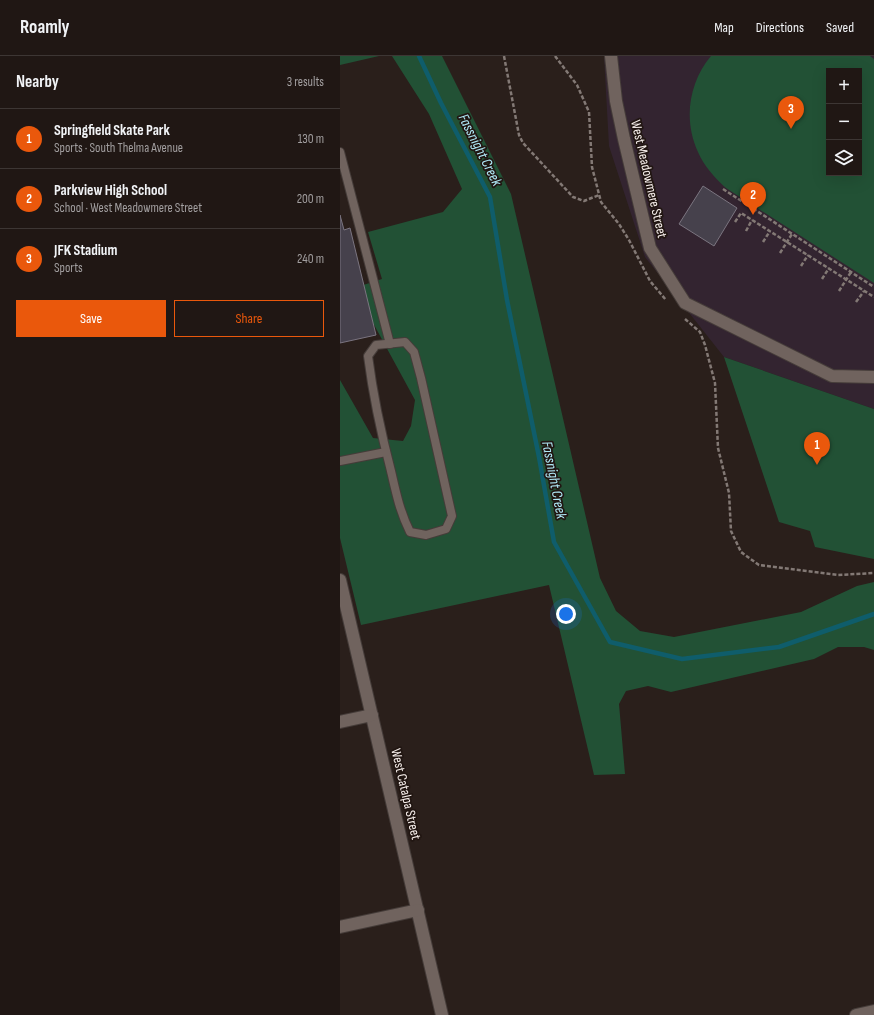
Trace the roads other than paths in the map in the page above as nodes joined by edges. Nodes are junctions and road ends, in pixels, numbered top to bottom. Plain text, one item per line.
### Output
1 (611, 56) edge
2 (340, 152) edge
3 (390, 344) junction
4 (874, 377) edge
5 (386, 452) junction
6 (340, 461) edge
7 (340, 580) edge
8 (372, 715) junction
9 (340, 722) edge
10 (418, 910) junction
11 (340, 927) edge
12 (874, 1011) edge
13 (442, 1015) edge
14 (856, 1015) edge

1 - 4 street, West Meadowmere Street
2 - 3 lane
3 - 5 lane
3 - 5 lane
5 - 6 lane
7 - 8 street, West Catalpa Street
8 - 9 street
8 - 10 street, West Catalpa Street
10 - 11 street
10 - 13 street, West Catalpa Street
12 - 14 street

